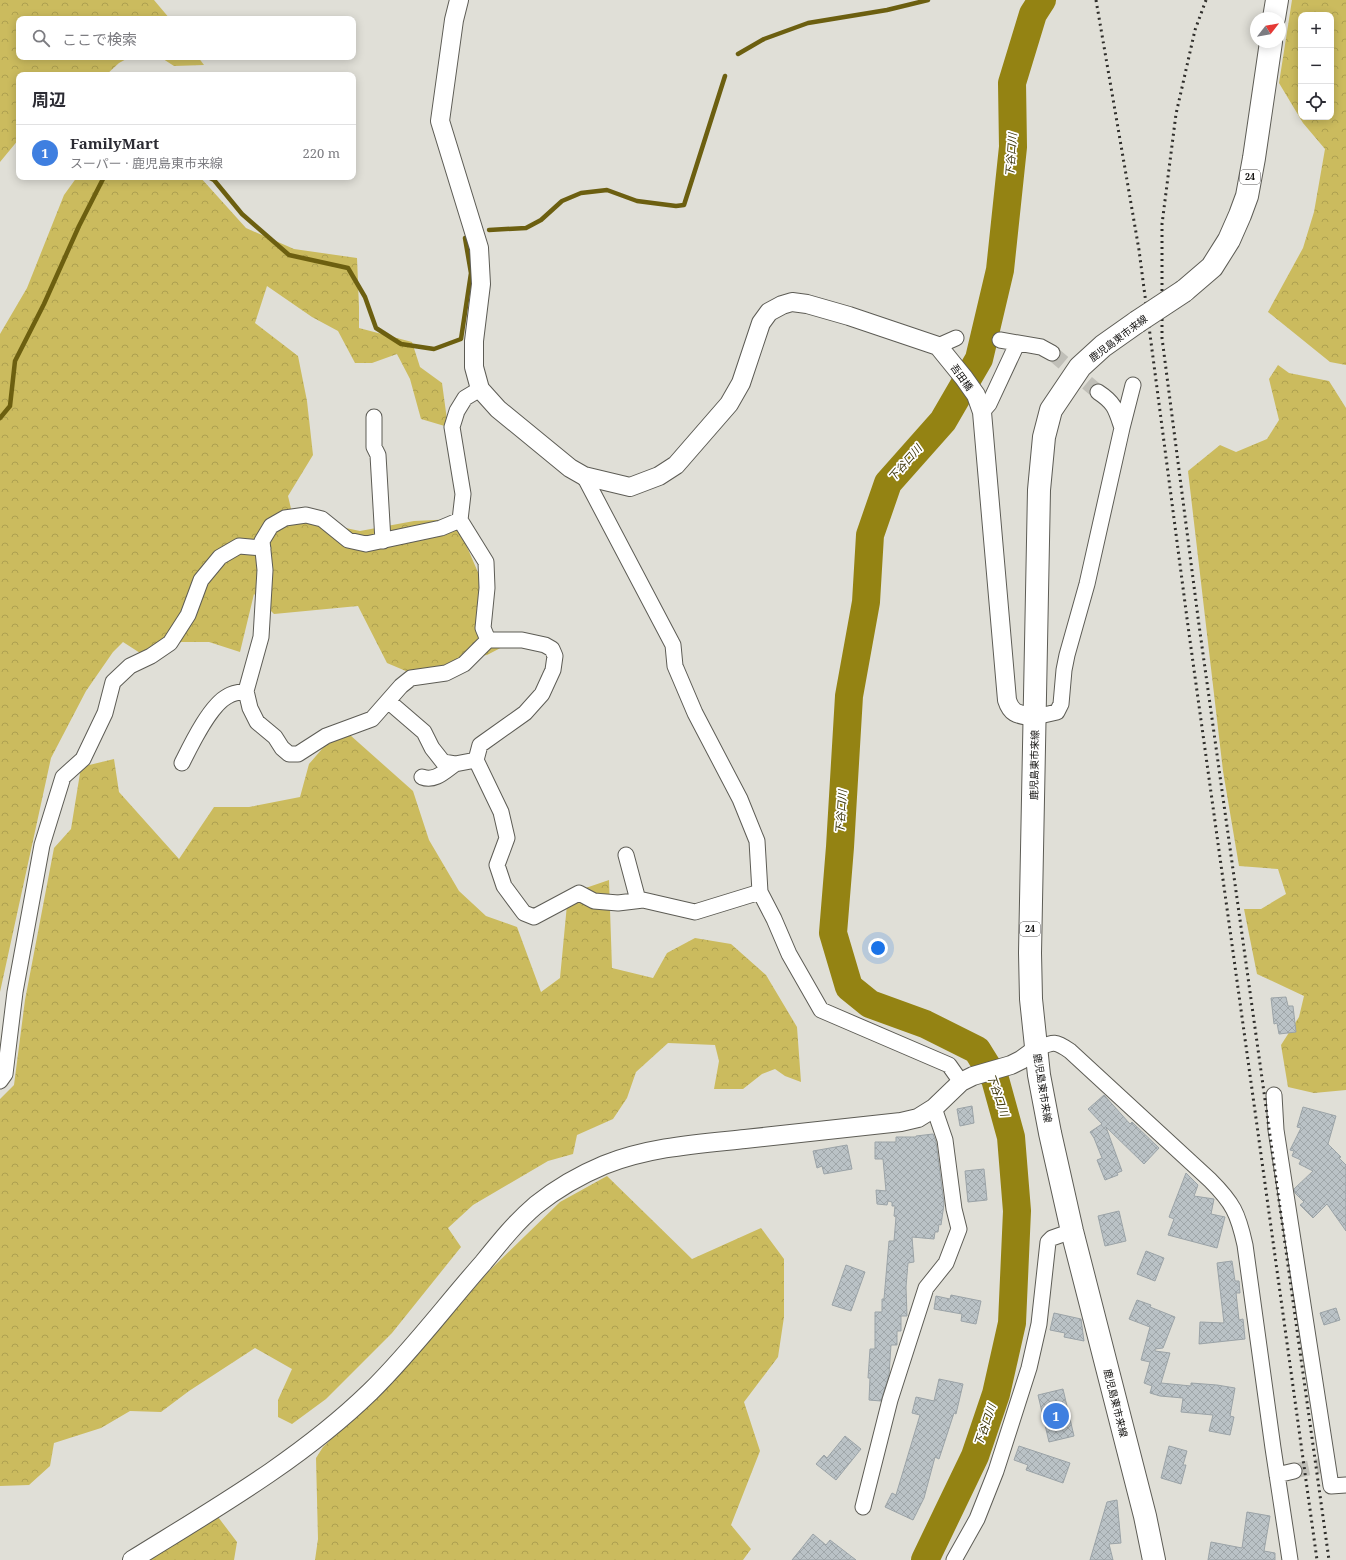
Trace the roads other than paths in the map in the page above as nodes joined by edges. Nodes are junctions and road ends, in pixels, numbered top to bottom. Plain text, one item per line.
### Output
1 (459, 0) edge
2 (1277, 0) edge
3 (1275, 12) edge
4 (1270, 48) edge
5 (956, 338) dead end
6 (1000, 340) dead end
7 (1017, 344) junction
8 (944, 353) junction
9 (1052, 353) tunnel mouth
10 (1134, 385) dead end
11 (480, 389) junction
12 (1098, 392) tunnel mouth
13 (982, 412) junction
14 (374, 417) dead end
15 (1122, 428) junction
16 (584, 476) junction
17 (460, 520) junction
18 (383, 541) junction
19 (263, 548) junction
20 (488, 640) junction
21 (246, 690) junction
22 (388, 701) junction
23 (1034, 717) junction
24 (476, 760) junction
25 (182, 763) dead end
26 (454, 764) junction
27 (422, 777) dead end
28 (626, 855) dead end
29 (760, 892) junction
30 (638, 900) junction
31 (1036, 1048) junction
32 (967, 1079) junction
33 (0, 1082) edge
34 (1274, 1095) dead end
35 (934, 1108) junction
36 (1072, 1231) junction
37 (1294, 1472) tunnel mouth
38 (1277, 1475) junction
39 (1346, 1485) edge
40 (863, 1507) dead end
41 (132, 1560) edge
42 (954, 1560) edge
43 (1154, 1560) edge
44 (1290, 1560) edge

1 - 11 street
2 - 3 main road
4 - 23 main road, 鹿児島東市来線 / 24, bridge
5 - 8 street
6 - 7 street
7 - 9 street
7 - 13 street
8 - 13 street, 吾田橋
8 - 16 street
10 - 15 street
11 - 16 street
11 - 17 street
12 - 15 street
13 - 23 street, 吾田橋
14 - 18 street
15 - 23 street
16 - 29 street
17 - 18 street
17 - 20 street
18 - 19 street
19 - 21 street
19 - 33 street
20 - 22 street
20 - 24 street
21 - 22 street
21 - 25 street
22 - 26 street
23 - 31 main road, 鹿児島東市来線 / 24
24 - 26 street
24 - 30 street
26 - 27 street
28 - 30 street
29 - 30 street
29 - 32 street
31 - 32 street
31 - 36 main road, 鹿児島東市来線 / 24
31 - 38 street
32 - 35 street
34 - 39 street
35 - 40 street
35 - 41 street
36 - 42 street
36 - 43 main road, 鹿児島東市来線 / 24
37 - 38 street
38 - 44 street

